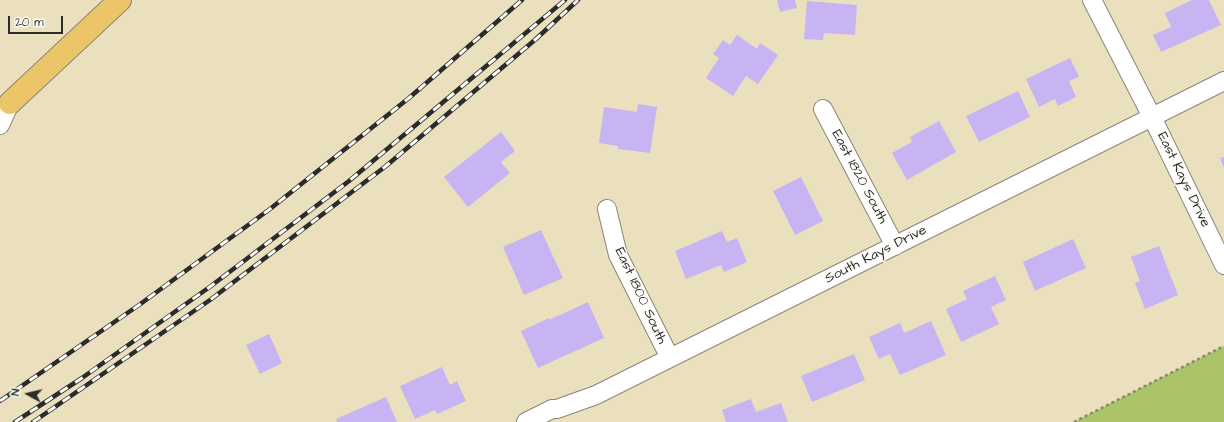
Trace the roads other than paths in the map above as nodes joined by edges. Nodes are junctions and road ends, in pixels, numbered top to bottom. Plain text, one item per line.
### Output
1 (120, 0) edge
2 (1092, 0) edge
3 (1224, 80) edge
4 (5, 106) edge
5 (823, 109) dead end
6 (1152, 117) junction
7 (0, 125) edge
8 (607, 209) dead end
9 (895, 246) junction
10 (1224, 266) edge
11 (670, 358) junction
12 (526, 422) edge

1 - 4 highway
2 - 6 street, East Kays Drive
3 - 6 street, South Kays Drive
4 - 7 street
5 - 9 street, East 1820 South
6 - 9 street, South Kays Drive
6 - 10 street, East Kays Drive
8 - 11 street, East 1800 South
9 - 11 street, South Kays Drive
11 - 12 street, South Kays Drive

